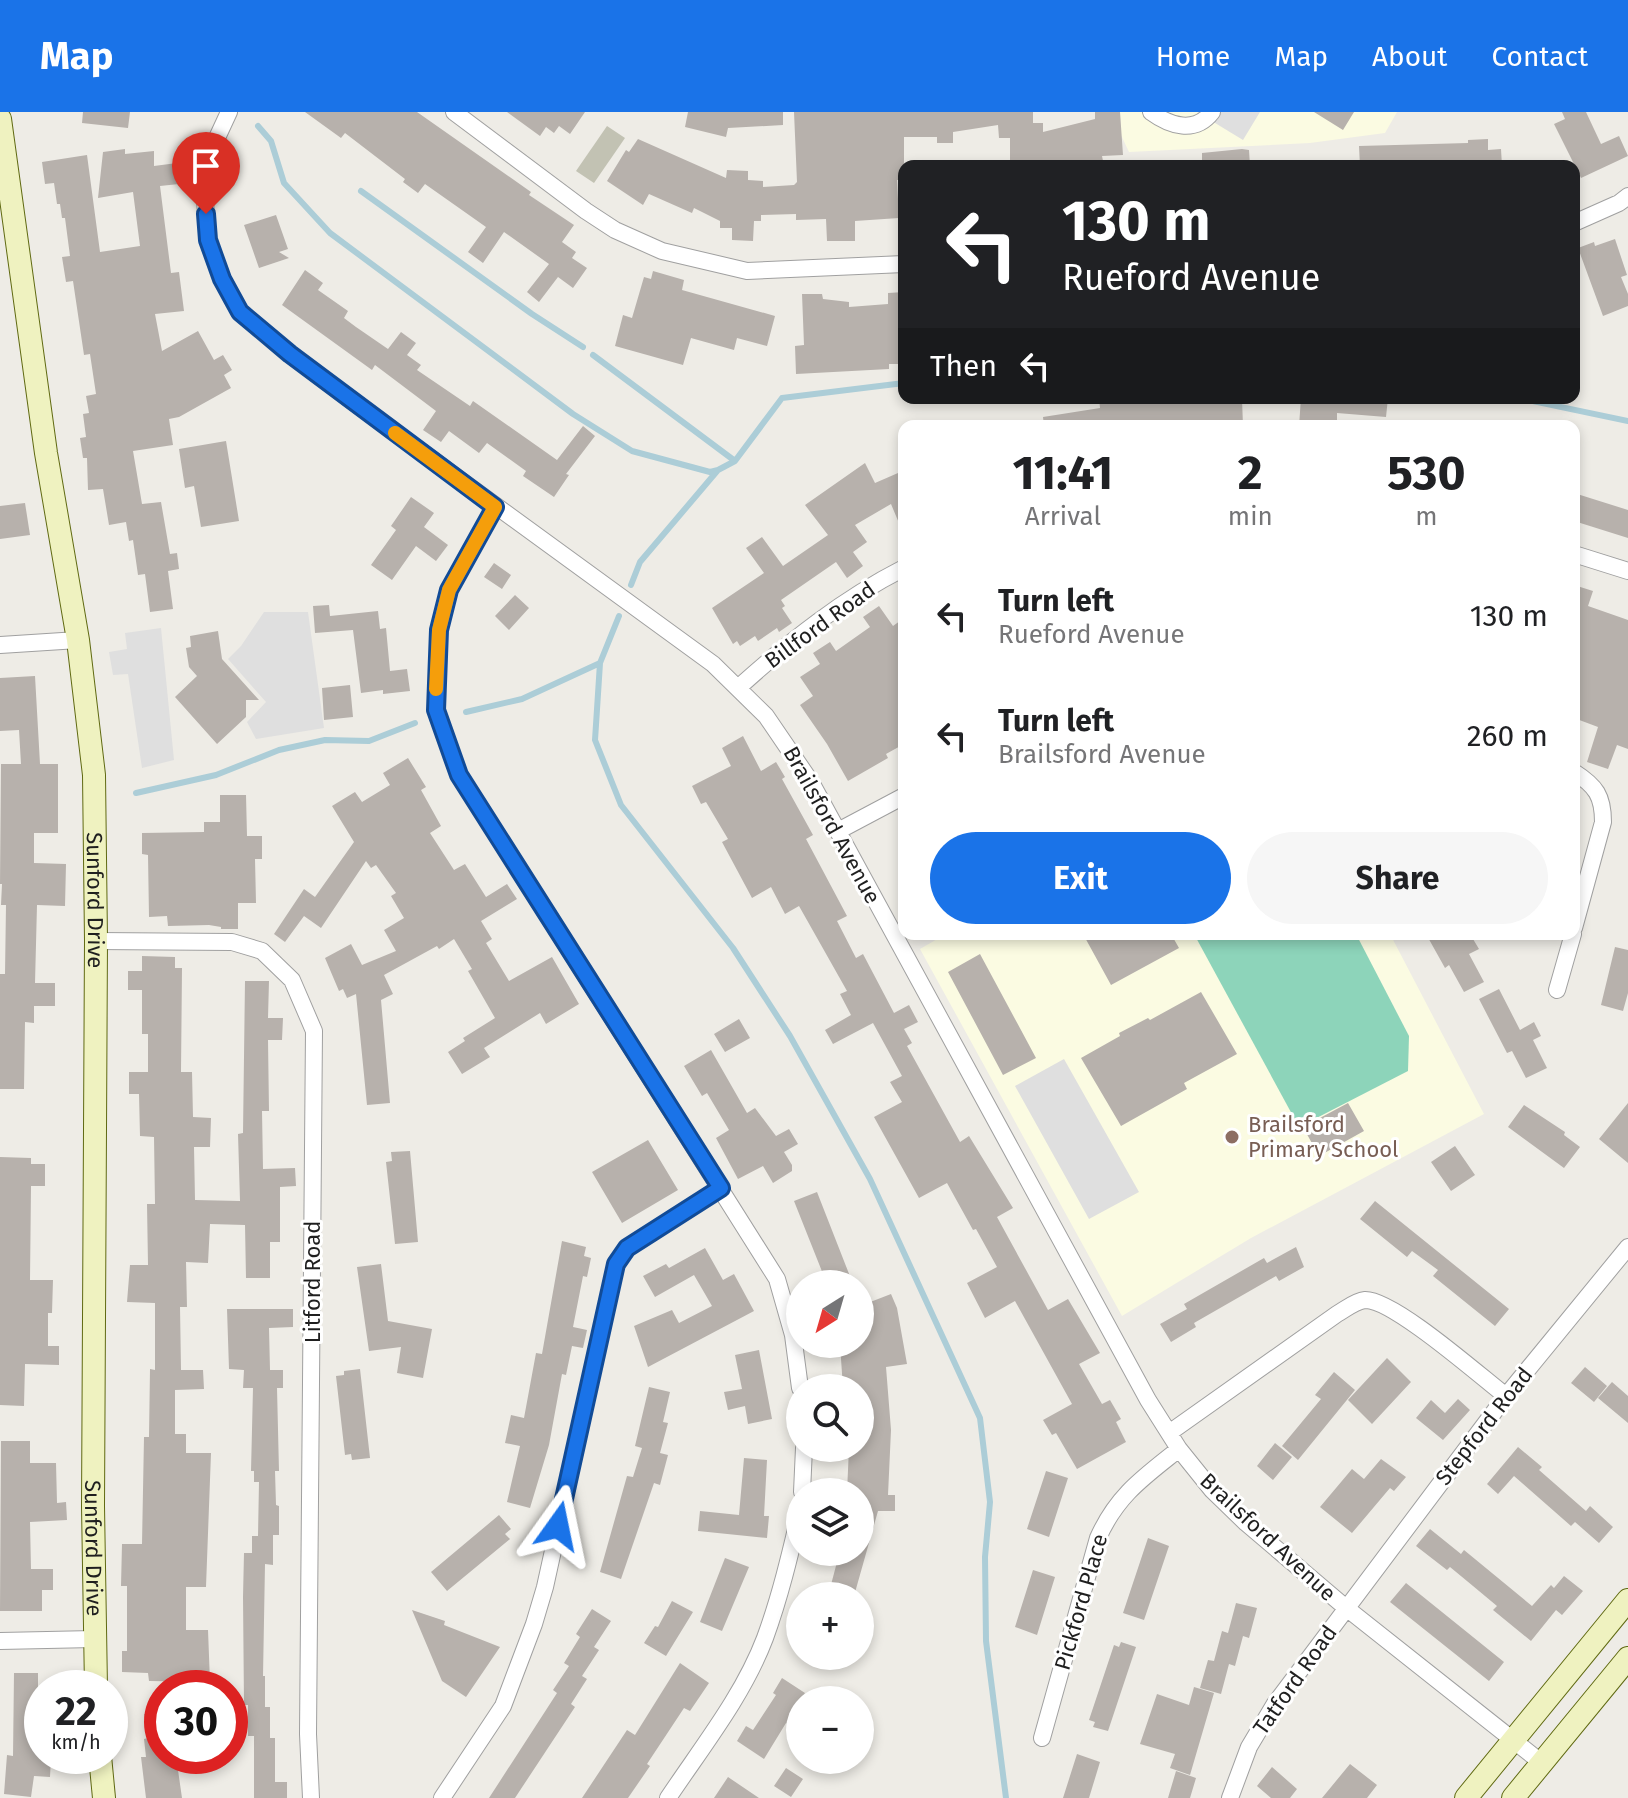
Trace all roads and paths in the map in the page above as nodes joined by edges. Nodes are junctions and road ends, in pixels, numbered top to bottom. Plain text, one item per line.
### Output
1 (229, 112) edge
2 (454, 112) edge
3 (1151, 112) edge
4 (1212, 112) edge
5 (0, 119) edge
6 (1628, 196) edge
7 (1580, 220) edge
8 (898, 264) edge
9 (495, 507) junction
10 (1580, 556) edge
11 (898, 571) edge
12 (1628, 571) edge
13 (78, 640) junction
14 (0, 645) edge
15 (739, 687) junction
16 (1580, 777) edge
17 (898, 799) edge
18 (838, 831) junction
19 (1580, 906) edge
20 (1571, 940) edge
21 (96, 941) junction
22 (1557, 990) dead end
23 (721, 1188) junction
24 (1628, 1247) edge
25 (798, 1374) edge
26 (1506, 1396) junction
27 (1169, 1433) junction
28 (1179, 1449) junction
29 (787, 1566) edge
30 (1628, 1600) edge
31 (1345, 1607) junction
32 (94, 1639) junction
33 (0, 1641) edge
34 (1628, 1658) edge
35 (95, 1670) edge
36 (1042, 1738) dead end
37 (1514, 1740) junction
38 (1542, 1763) junction
39 (102, 1774) edge
40 (104, 1798) edge
41 (311, 1798) edge
42 (442, 1798) edge
43 (668, 1798) edge
44 (1230, 1798) edge
45 (1466, 1798) edge
46 (1513, 1798) edge

1 - 9 street, Brailsford Avenue
2 - 8 street
3 - 4 street
5 - 13 street, Sunford Drive
6 - 7 street
9 - 15 street, Brailsford Avenue
9 - 23 street
10 - 12 street
11 - 15 street, Billford Road
13 - 14 street
13 - 21 street, Sunford Drive
15 - 18 street, Brailsford Avenue
16 - 19 street
17 - 18 street
18 - 27 street, Brailsford Avenue
20 - 22 street
21 - 32 street, Sunford Drive
21 - 41 street, Litford Road
23 - 25 street
23 - 42 street
24 - 26 street, Stepford Road
26 - 27 street
26 - 31 street, Stepford Road
27 - 28 street, Brailsford Avenue
28 - 31 street, Brailsford Avenue
28 - 36 street, Pickford Place
29 - 43 street
30 - 37 street
31 - 37 street, Brailsford Avenue
31 - 44 street, Tatford Road
32 - 33 street
32 - 35 street, Sunford Drive
34 - 38 street
37 - 38 street, Brailsford Avenue
37 - 45 street
38 - 46 street
39 - 40 street

